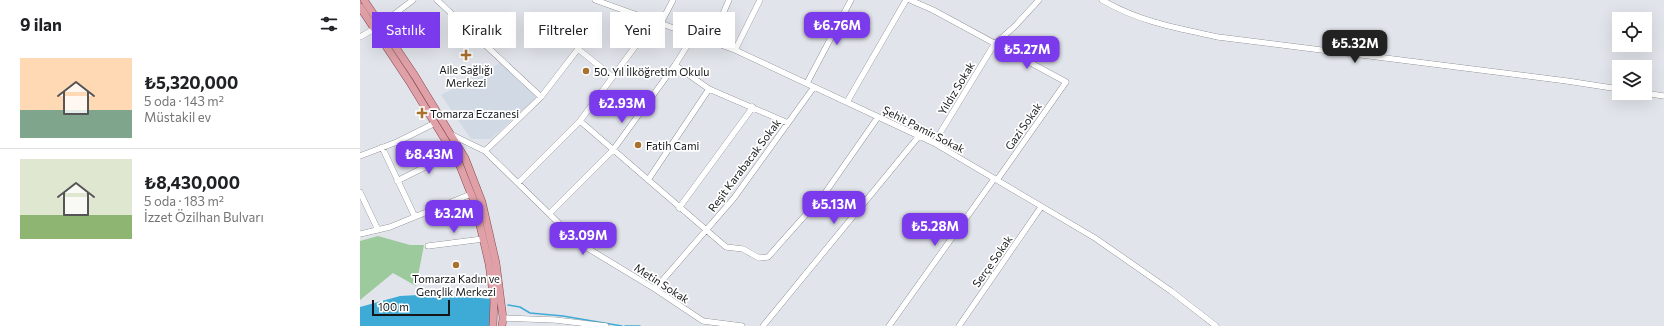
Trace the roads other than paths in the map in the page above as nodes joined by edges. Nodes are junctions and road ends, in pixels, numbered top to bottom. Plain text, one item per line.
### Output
1 (364, 0) edge
2 (412, 0) edge
3 (436, 0) edge
4 (595, 0) edge
5 (673, 0) edge
6 (729, 0) edge
7 (760, 0) edge
8 (851, 0) edge
9 (906, 0) edge
10 (910, 0) edge
11 (1039, 0) edge
12 (1102, 0) edge
13 (360, 7) edge
14 (396, 12) edge
15 (629, 12) edge
16 (724, 12) edge
17 (665, 16) edge
18 (372, 17) edge
19 (372, 21) edge
20 (372, 30) edge
21 (360, 38) edge
22 (996, 43) junction
23 (390, 48) edge
24 (393, 48) edge
25 (634, 48) edge
26 (686, 48) edge
27 (730, 48) edge
28 (735, 50) junction
29 (675, 65) junction
30 (613, 77) junction
31 (807, 83) junction
32 (814, 87) junction
33 (1612, 88) edge
34 (709, 89) junction
35 (1652, 94) edge
36 (1664, 96) edge
37 (541, 97) junction
38 (847, 102) junction
39 (754, 107) junction
40 (878, 117) junction
41 (580, 121) junction
42 (435, 123) junction
43 (788, 123) junction
44 (450, 134) junction
45 (919, 136) junction
46 (934, 143) junction
47 (382, 147) junction
48 (613, 150) junction
49 (485, 151) junction
50 (453, 153) junction
51 (360, 156) edge
52 (648, 180) junction
53 (996, 180) junction
54 (397, 181) junction
55 (518, 183) junction
56 (360, 192) edge
57 (471, 194) junction
58 (1041, 207) junction
59 (679, 208) junction
60 (550, 213) junction
61 (415, 217) junction
62 (378, 230) junction
63 (706, 231) junction
64 (360, 234) edge
65 (483, 239) junction
66 (428, 246) dead end
67 (655, 289) junction
68 (503, 318) junction
69 (549, 320) junction
70 (705, 324) edge
71 (493, 326) edge
72 (502, 326) edge
73 (553, 326) edge
74 (606, 326) edge
75 (742, 326) edge
76 (763, 326) edge
77 (889, 326) edge
78 (959, 326) edge
79 (1216, 326) edge

1 - 18 main road
2 - 14 street
3 - 37 street
4 - 15 street, Şehit Pamir Sokak
5 - 17 street
6 - 16 street
7 - 28 street
8 - 31 street
9 - 38 street
10 - 22 street
11 - 22 street, Yıldız Sokak
12 - 33 street
13 - 19 main road
20 - 21 street
22 - 46 street, Yıldız Sokak
22 - 53 street, Gazi Sokak
23 - 42 main road
24 - 44 main road
25 - 30 street
26 - 29 street
27 - 28 street, Şehit Pamir Sokak
28 - 31 street, Şehit Pamir Sokak
29 - 34 street
29 - 48 street
30 - 37 street
30 - 41 street
31 - 32 street, Şehit Pamir Sokak
32 - 38 street, Şehit Pamir Sokak
32 - 43 street, Reşit Karabacak Sokak
34 - 39 street
34 - 52 street
35 - 36 street
37 - 49 street
38 - 40 street, Şehit Pamir Sokak
39 - 43 street
39 - 59 street
40 - 45 street, Şehit Pamir Sokak
40 - 63 street
41 - 48 street
41 - 55 street
42 - 47 street
42 - 50 main road
43 - 63 street, Reşit Karabacak Sokak
44 - 49 street, Metin Sokak
44 - 68 main road
45 - 46 street, Şehit Pamir Sokak
45 - 76 street
46 - 53 street, Şehit Pamir Sokak
47 - 51 street
47 - 54 street
48 - 52 street
48 - 60 street
49 - 55 street, Metin Sokak
50 - 54 street
50 - 57 main road
52 - 59 street
53 - 58 street, Şehit Pamir Sokak
53 - 77 street, Gazi Sokak
54 - 61 street
55 - 60 street, Metin Sokak
56 - 62 street
57 - 61 street
57 - 65 main road
58 - 78 street, Serçe Sokak
58 - 79 street, Şehit Pamir Sokak
59 - 63 street
60 - 67 street, Metin Sokak
61 - 62 street
62 - 64 street
63 - 67 street, Reşit Karabacak Sokak
65 - 66 street
65 - 71 main road
67 - 70 street, Metin Sokak
68 - 69 street
68 - 72 main road
69 - 73 street
69 - 74 street
70 - 75 street, Metin Sokak

